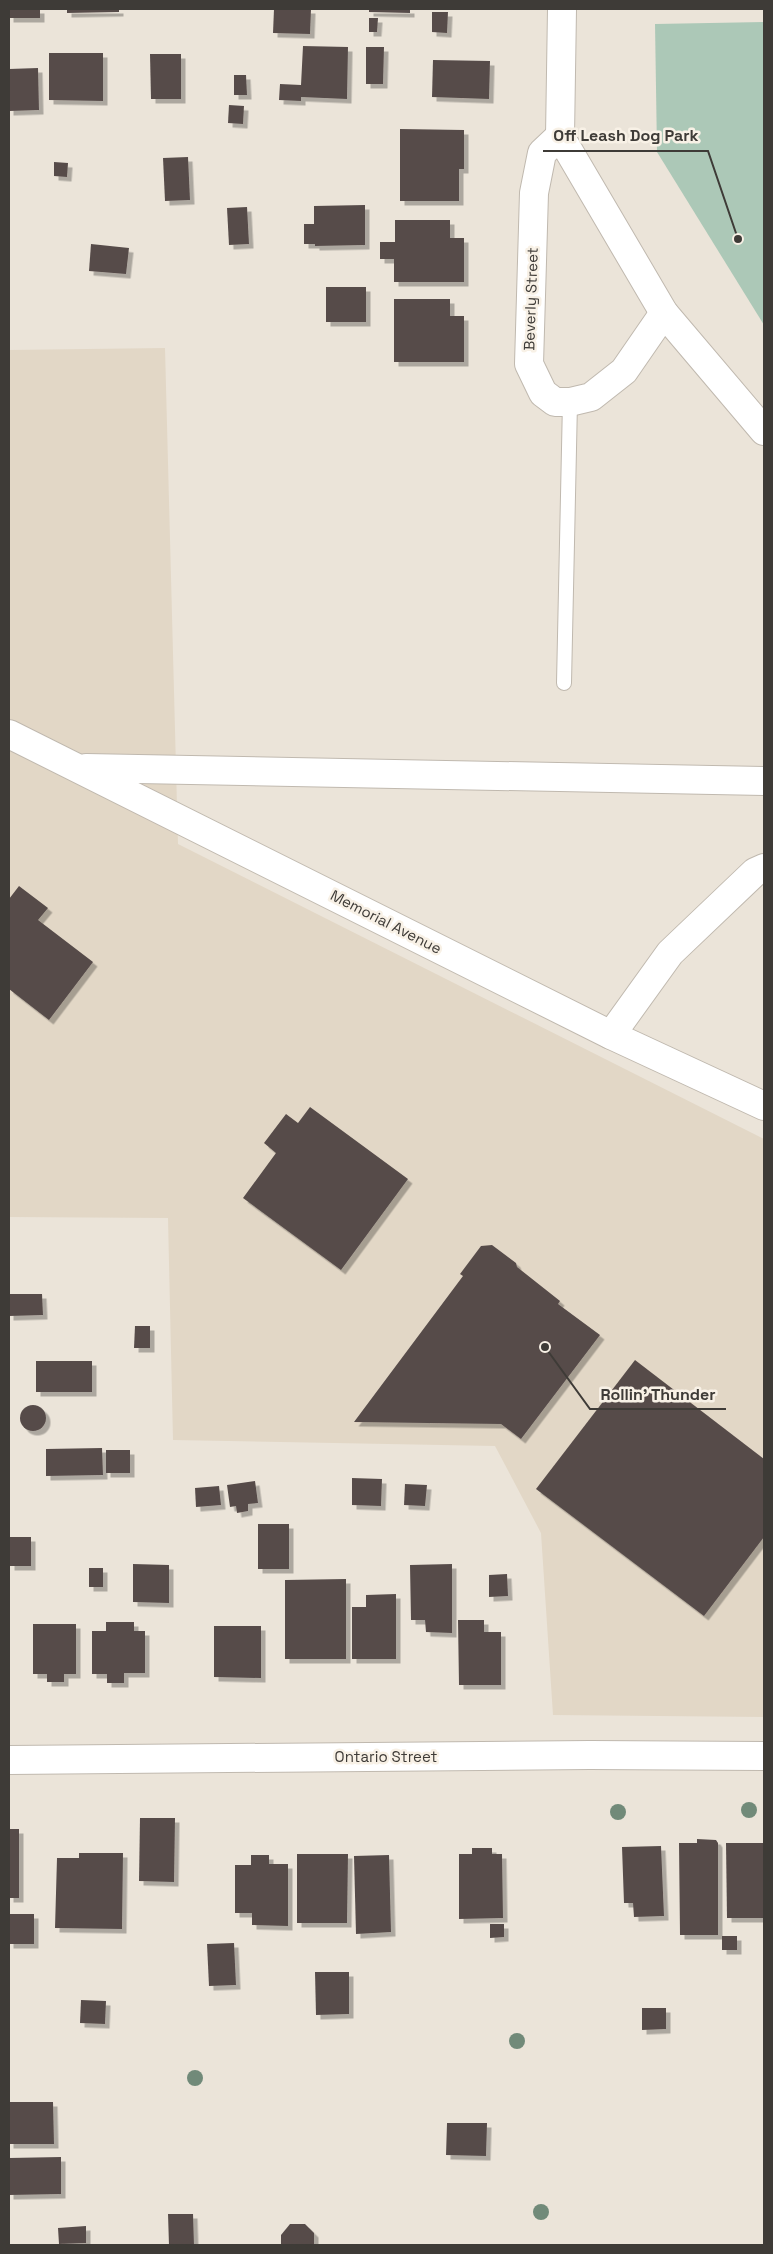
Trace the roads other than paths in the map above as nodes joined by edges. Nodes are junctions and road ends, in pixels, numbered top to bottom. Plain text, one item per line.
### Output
1 (562, 9) edge
2 (560, 136) junction
3 (664, 313) junction
4 (570, 402) junction
5 (764, 431) edge
6 (564, 683) dead end
7 (9, 734) edge
8 (79, 768) junction
9 (764, 781) edge
10 (764, 868) edge
11 (611, 1035) junction
12 (764, 1106) edge
13 (764, 1756) edge
14 (9, 1760) edge

1 - 2 street
2 - 3 street
2 - 4 street, Beverly Street
3 - 4 street
3 - 5 street
4 - 6 lane
7 - 8 street, Memorial Avenue
8 - 9 street
8 - 11 street, Memorial Avenue
10 - 11 street
11 - 12 street, Memorial Avenue
13 - 14 street, Ontario Street

